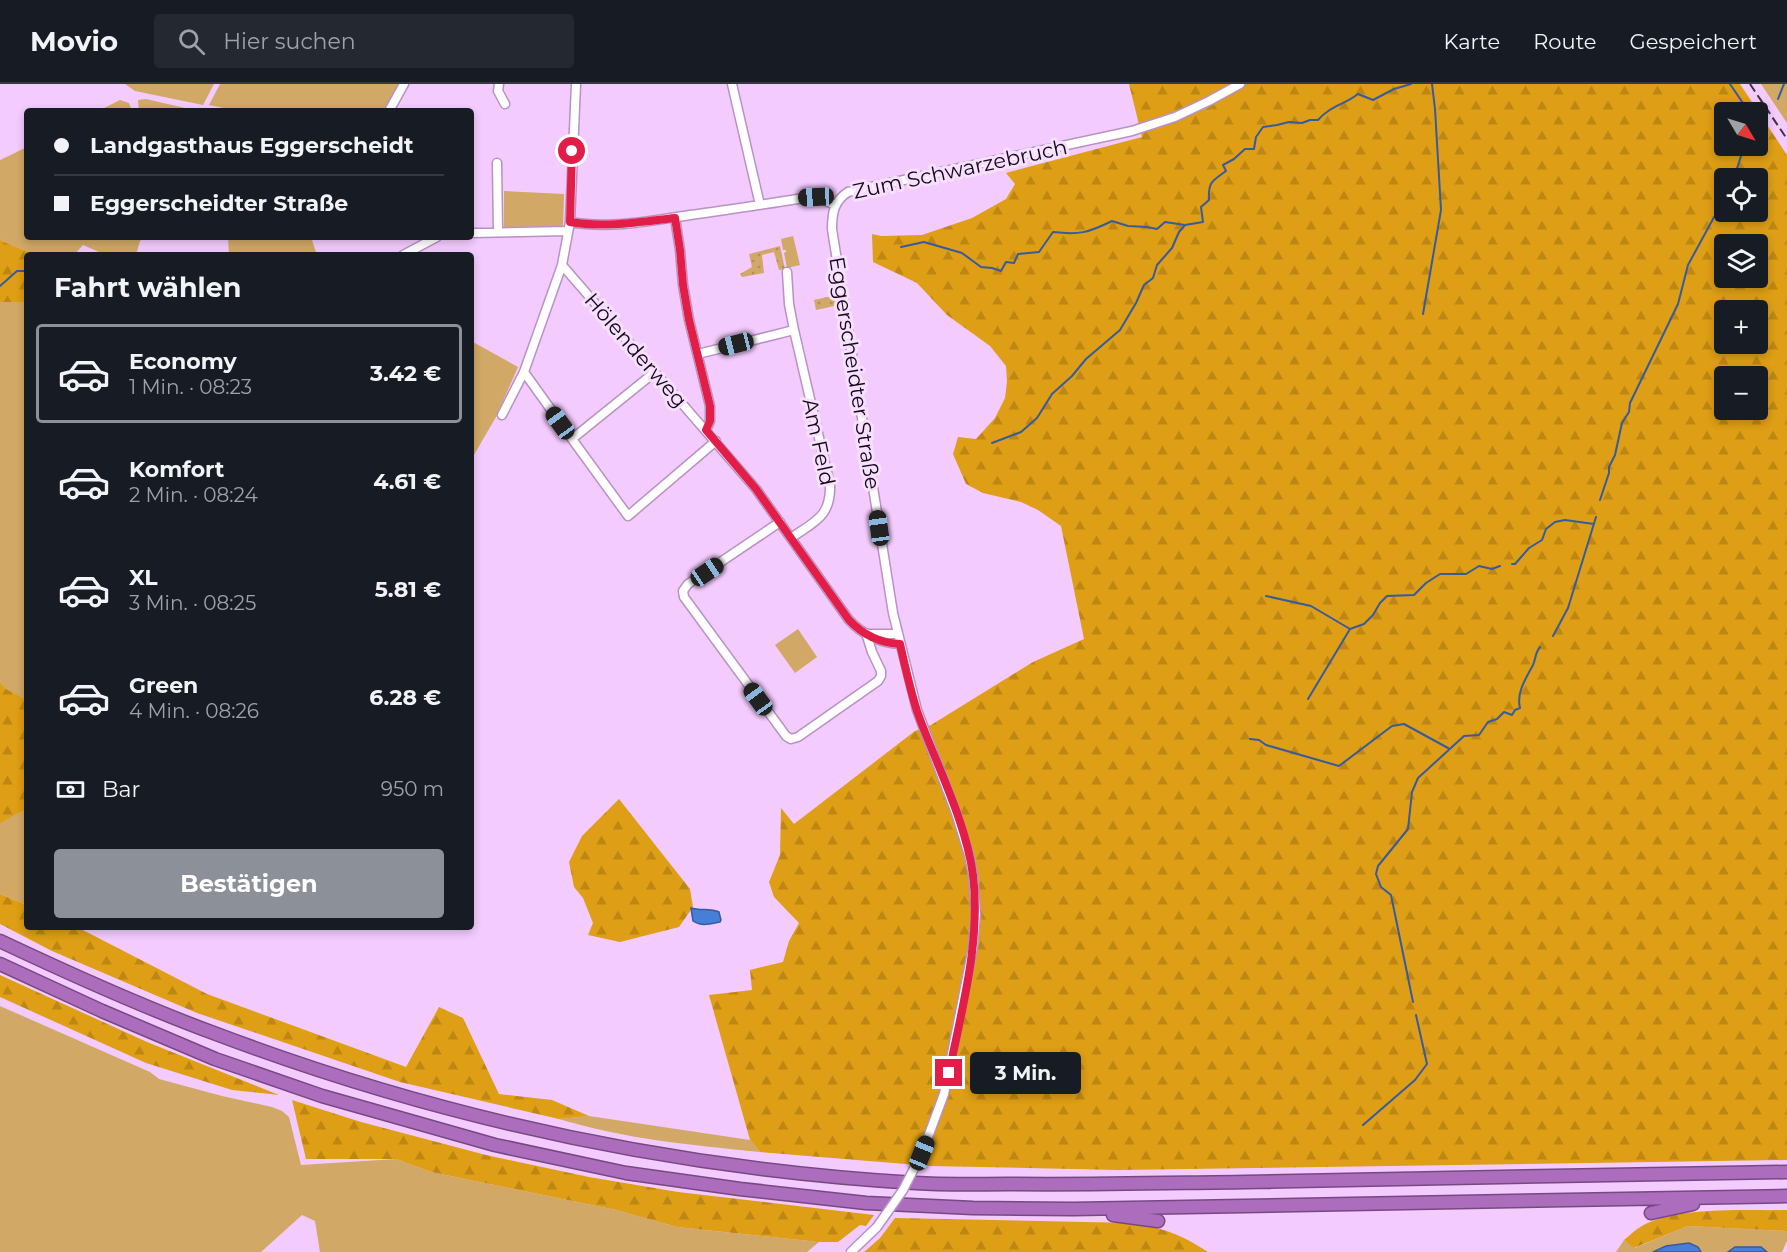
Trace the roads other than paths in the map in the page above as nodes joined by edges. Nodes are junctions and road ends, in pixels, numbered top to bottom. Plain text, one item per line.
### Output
1 (404, 84) edge
2 (499, 84) edge
3 (576, 84) edge
4 (732, 84) edge
5 (1240, 84) edge
6 (505, 104) dead end
7 (391, 108) edge
8 (497, 163) dead end
9 (760, 205) junction
10 (835, 205) junction
11 (675, 218) junction
12 (570, 222) junction
13 (568, 231) junction
14 (498, 232) junction
15 (474, 233) edge
16 (431, 240) edge
17 (409, 252) edge
18 (562, 265) junction
19 (787, 272) dead end
20 (794, 330) junction
21 (698, 354) junction
22 (524, 372) junction
23 (655, 372) junction
24 (502, 415) dead end
25 (706, 430) junction
26 (572, 439) junction
27 (716, 441) junction
28 (780, 522) junction
29 (791, 538) junction
30 (866, 633) junction
31 (898, 634) junction
32 (900, 644) junction
33 (0, 941) edge
34 (0, 964) edge
35 (1787, 1172) edge
36 (1787, 1196) edge
37 (1720, 1198) junction
38 (1073, 1209) junction
39 (1651, 1213) dead end
40 (1158, 1221) dead end
41 (851, 1252) edge

1 - 7 street
2 - 6 street
3 - 12 street
4 - 9 street
5 - 10 street, Zum Schwarzebruch
8 - 14 street
9 - 10 street, Zum Schwarzebruch
9 - 11 street, Zum Schwarzebruch
10 - 31 street, Eggerscheidter Straße
11 - 12 street, Zum Schwarzebruch
11 - 21 street
12 - 13 street
13 - 14 street
13 - 18 street
14 - 15 street
16 - 17 street
18 - 22 street
18 - 23 street, Hölenderweg
19 - 20 street, Am Feld
20 - 21 street
20 - 29 street, Am Feld
21 - 25 street
22 - 24 street
22 - 26 street
23 - 25 street, Hölenderweg
23 - 26 street
25 - 27 street, Hölenderweg
26 - 27 street
27 - 28 street, Hölenderweg
28 - 29 street, Hölenderweg
28 - 30 street
29 - 30 street, Hölenderweg
30 - 31 street
30 - 32 street, Hölenderweg
31 - 32 street, Eggerscheidter Straße
32 - 41 street, Eggerscheidter Straße, bridge
33 - 35 highway
34 - 38 highway
36 - 37 highway
37 - 38 highway
37 - 39 highway
38 - 40 highway

